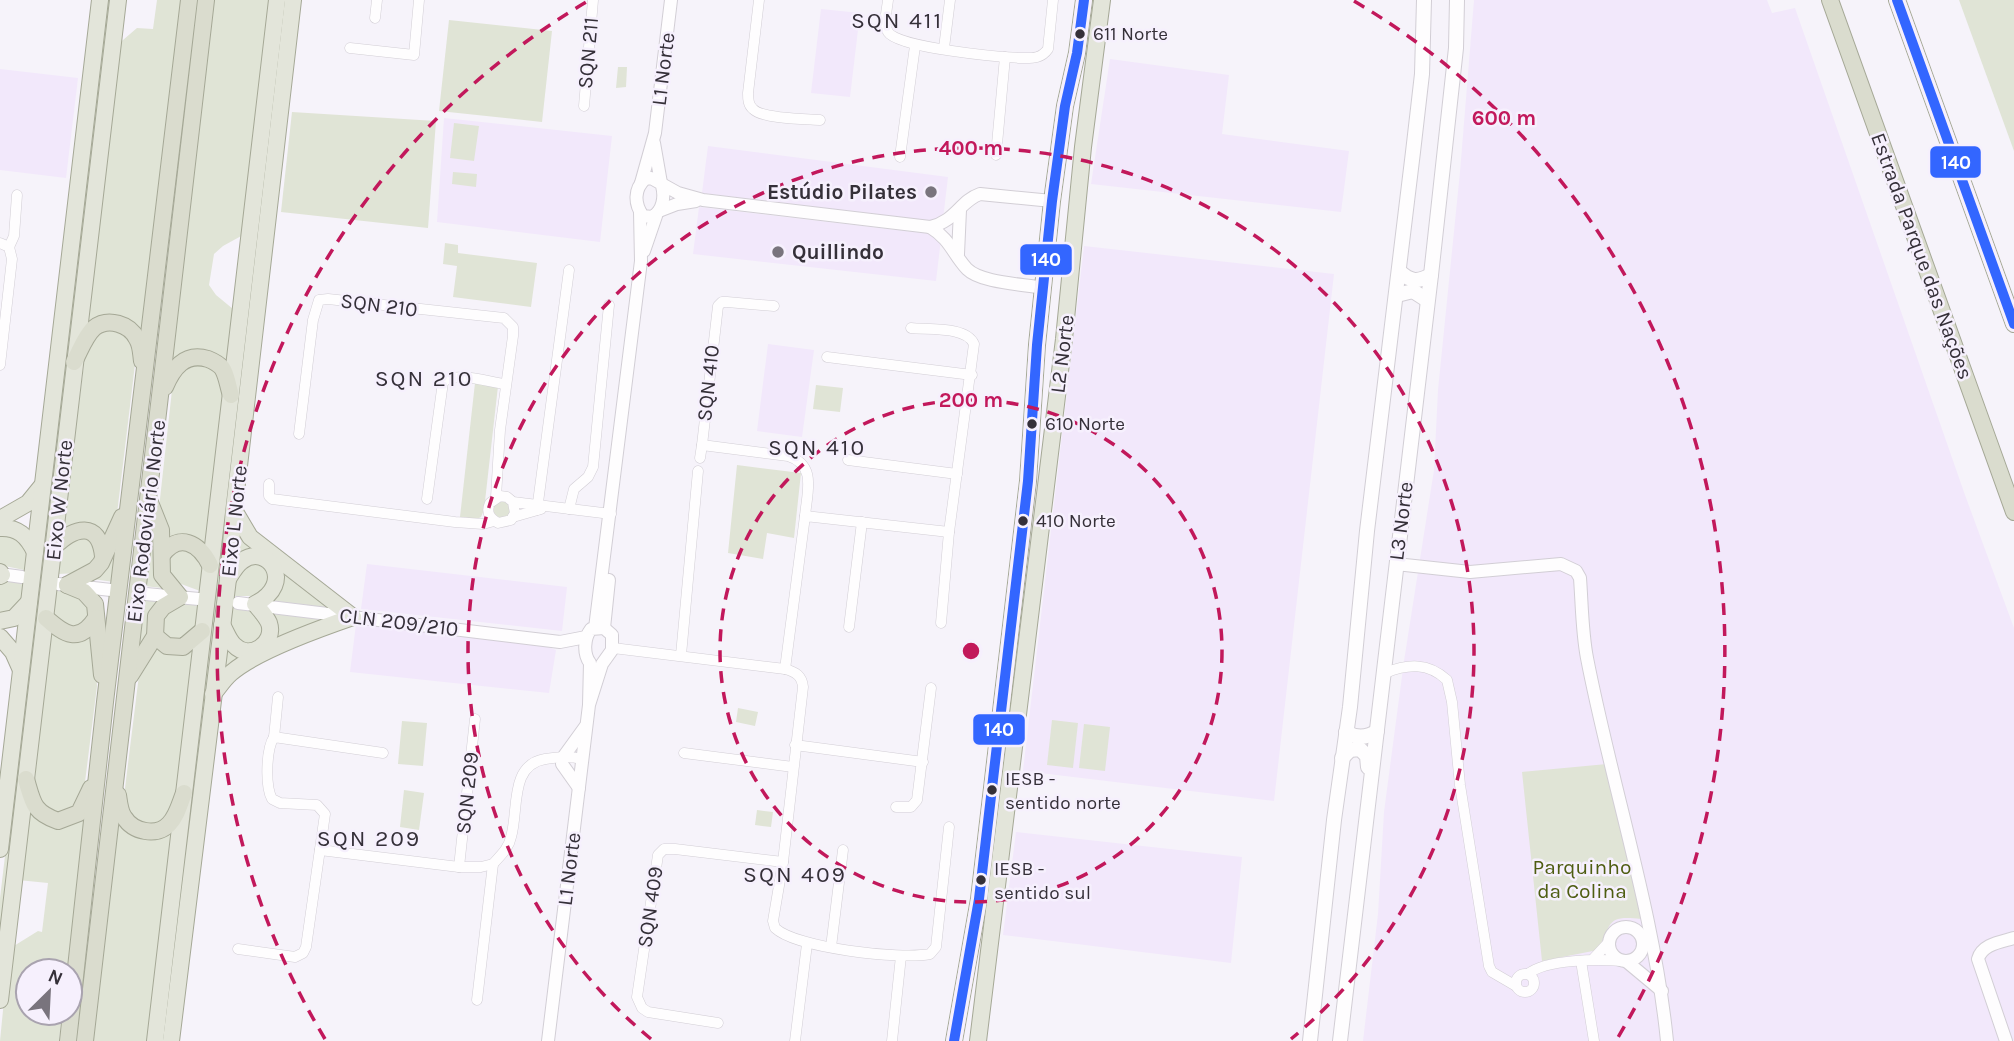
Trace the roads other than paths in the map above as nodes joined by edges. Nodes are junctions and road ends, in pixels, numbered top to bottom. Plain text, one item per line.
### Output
1 (100, 0) edge
2 (118, 0) edge
3 (189, 0) edge
4 (206, 0) edge
5 (277, 0) edge
6 (293, 0) edge
7 (377, 0) edge
8 (419, 0) edge
9 (593, 0) edge
10 (671, 0) edge
11 (759, 0) edge
12 (888, 0) edge
13 (950, 0) edge
14 (1052, 0) edge
15 (1084, 0) edge
16 (1102, 0) edge
17 (1424, 0) edge
18 (1457, 0) edge
19 (1830, 0) edge
20 (1897, 0) edge
21 (375, 18) dead end
22 (915, 46) junction
23 (350, 48) dead end
24 (944, 48) junction
25 (1005, 57) junction
26 (584, 106) dead end
27 (820, 120) dead end
28 (654, 139) junction
29 (1060, 141) junction
30 (1083, 147) junction
31 (996, 155) dead end
32 (900, 156) dead end
33 (641, 183) junction
34 (662, 184) junction
35 (17, 195) dead end
36 (703, 200) junction
37 (1052, 201) junction
38 (960, 210) junction
39 (640, 212) junction
40 (657, 214) junction
41 (930, 228) junction
42 (4, 245) edge
43 (958, 254) junction
44 (640, 261) junction
45 (569, 270) dead end
46 (1400, 272) junction
47 (1431, 275) junction
48 (1043, 288) junction
49 (1397, 295) junction
50 (1427, 300) junction
51 (609, 305) dead end
52 (774, 306) dead end
53 (2014, 324) edge
54 (911, 328) dead end
55 (1038, 345) junction
56 (1062, 349) junction
57 (827, 357) dead end
58 (74, 362) junction
59 (0, 365) edge
60 (972, 375) junction
61 (145, 382) junction
62 (505, 384) junction
63 (231, 396) junction
64 (159, 402) junction
65 (299, 434) dead end
66 (702, 444) junction
67 (700, 458) dead end
68 (848, 460) dead end
69 (698, 471) dead end
70 (957, 474) junction
71 (269, 484) dead end
72 (43, 485) junction
73 (496, 497) junction
74 (149, 499) junction
75 (427, 499) dead end
76 (513, 502) junction
77 (128, 505) junction
78 (541, 507) junction
79 (234, 509) junction
80 (569, 509) junction
81 (2014, 512) edge
82 (611, 514) junction
83 (805, 516) junction
84 (513, 517) junction
85 (0, 519) edge
86 (494, 521) junction
87 (862, 522) junction
88 (0, 528) edge
89 (949, 532) junction
90 (54, 547) junction
91 (35, 552) junction
92 (162, 555) junction
93 (103, 556) junction
94 (1396, 564) junction
95 (210, 565) junction
96 (1, 574) edge
97 (22, 577) dead end
98 (228, 579) junction
99 (62, 584) junction
100 (111, 590) dead end
101 (146, 594) dead end
102 (180, 597) junction
103 (199, 599) dead end
104 (29, 602) junction
105 (247, 604) junction
106 (353, 617) junction
107 (46, 618) junction
108 (96, 618) junction
109 (0, 621) edge
110 (940, 623) dead end
111 (222, 625) junction
112 (849, 627) dead end
113 (202, 631) junction
114 (595, 631) junction
115 (155, 636) junction
116 (0, 637) edge
117 (560, 642) junction
118 (612, 648) junction
119 (681, 655) junction
120 (593, 660) junction
121 (785, 669) junction
122 (22, 672) junction
123 (1385, 673) junction
124 (127, 681) junction
125 (931, 688) dead end
126 (212, 695) junction
127 (278, 698) dead end
128 (105, 702) junction
129 (475, 719) dead end
130 (587, 723) junction
131 (1377, 731) junction
132 (1346, 732) junction
133 (274, 737) junction
134 (795, 745) junction
135 (383, 753) dead end
136 (684, 753) dead end
137 (1342, 758) junction
138 (559, 759) junction
139 (923, 762) junction
140 (582, 763) junction
141 (793, 767) junction
142 (98, 773) junction
143 (26, 779) junction
144 (1369, 782) junction
145 (115, 783) junction
146 (579, 788) junction
147 (184, 793) junction
148 (896, 807) dead end
149 (948, 827) dead end
150 (0, 849) edge
151 (320, 850) junction
152 (843, 850) dead end
153 (783, 862) junction
154 (493, 864) junction
155 (459, 867) junction
156 (1649, 924) junction
157 (1637, 932) junction
158 (2014, 937) edge
159 (1609, 942) junction
160 (807, 944) junction
161 (831, 947) junction
162 (238, 949) dead end
163 (901, 956) junction
164 (1594, 958) junction
165 (1581, 961) junction
166 (1624, 961) junction
167 (1556, 965) junction
168 (1492, 972) junction
169 (1525, 974) junction
170 (1535, 984) junction
171 (1516, 986) junction
172 (1662, 992) junction
173 (0, 1000) edge
174 (477, 1000) dead end
175 (718, 1023) dead end
176 (549, 1038) edge
177 (68, 1041) edge
178 (85, 1041) edge
179 (155, 1041) edge
180 (171, 1041) edge
181 (795, 1041) edge
182 (892, 1041) edge
183 (954, 1041) edge
184 (961, 1041) edge
185 (967, 1041) edge
186 (978, 1041) edge
187 (1310, 1041) edge
188 (1340, 1041) edge
189 (1594, 1041) edge
190 (1667, 1041) edge
191 (2006, 1041) edge

1 - 72 main road, Eixo W Norte
2 - 58 main road, Eixo W Norte
3 - 61 highway, Eixo Rodoviário Norte
4 - 64 highway, Eixo Rodoviário Norte
5 - 63 main road, Eixo L Norte
6 - 79 main road, Eixo L Norte
7 - 21 street
8 - 23 street
9 - 26 street, SQN 211
10 - 28 street, L1 Norte
11 - 27 street
12 - 22 street
13 - 24 street
14 - 25 street
15 - 29 main road, L2 Norte
16 - 30 main road, L2 Norte
17 - 46 main road, L3 Norte
18 - 47 main road, L3 Norte
19 - 81 highway, Estrada Parque das Nações
20 - 53 highway
22 - 24 street
22 - 32 street
24 - 25 street
25 - 31 street
28 - 33 street, L1 Norte
28 - 34 street, L1 Norte
29 - 30 main road
29 - 37 main road, L2 Norte
30 - 56 main road, L2 Norte
33 - 34 street
33 - 39 street
34 - 36 street
34 - 40 street
35 - 42 street
36 - 40 street
36 - 41 street
37 - 38 street
37 - 48 main road, L2 Norte
38 - 41 street
38 - 43 street
39 - 40 street
39 - 44 street
40 - 44 street
41 - 43 street
42 - 59 street
43 - 48 street
44 - 82 street
45 - 78 street
46 - 47 main road
46 - 49 main road, L3 Norte
47 - 50 main road, L3 Norte
48 - 55 main road, L2 Norte
49 - 50 main road
49 - 132 main road, L3 Norte
50 - 94 main road, L3 Norte
51 - 80 street
52 - 66 street, SQN 410
54 - 60 street
55 - 56 main road
55 - 183 main road, L2 Norte
56 - 186 main road, L2 Norte
57 - 60 street
58 - 61 highway
58 - 90 main road, Eixo W Norte
60 - 70 street
61 - 77 highway, Eixo Rodoviário Norte
62 - 65 street, SQN 210
62 - 73 street, SQN 210
62 - 75 street
63 - 64 highway
63 - 95 main road, Eixo L Norte
64 - 74 highway, Eixo Rodoviário Norte
66 - 67 street
66 - 83 street, SQN 410
68 - 70 street
69 - 119 street
70 - 89 street
71 - 86 street
72 - 85 main road
72 - 91 main road, Eixo W Norte
73 - 76 street
73 - 86 street
74 - 92 highway
74 - 124 highway, Eixo Rodoviário Norte
76 - 78 street
76 - 84 street
77 - 93 highway
77 - 128 highway, Eixo Rodoviário Norte
78 - 80 street
78 - 84 street
79 - 98 main road, Eixo L Norte
79 - 106 main road
80 - 82 street
82 - 114 street
83 - 87 street
83 - 121 street, SQN 410
84 - 86 street
87 - 89 street
87 - 112 street
88 - 91 main road
89 - 110 street
90 - 93 highway
90 - 107 main road, Eixo W Norte
91 - 104 main road, Eixo W Norte
92 - 95 highway
92 - 102 highway
93 - 99 highway
94 - 123 main road, L3 Norte
94 - 156 street
95 - 113 main road, Eixo L Norte
96 - 97 street
98 - 105 main road
98 - 111 main road, Eixo L Norte
99 - 100 street
99 - 108 highway
101 - 102 street
102 - 103 street
102 - 115 highway
104 - 109 main road
104 - 122 main road, Eixo W Norte
105 - 106 street, CLN 209/210
105 - 111 main road
106 - 117 street, CLN 209/210
106 - 126 main road
107 - 108 highway
107 - 143 main road, Eixo W Norte
108 - 128 highway
111 - 126 main road, Eixo L Norte
113 - 115 highway
113 - 147 main road, Eixo L Norte
114 - 117 street, CLN 209/210
114 - 118 street
114 - 120 street
115 - 124 highway
116 - 122 main road
117 - 120 street, CLN 209/210
118 - 119 street
118 - 120 street
119 - 121 street
120 - 130 street, L1 Norte
121 - 134 street
122 - 150 main road, Eixo W Norte
123 - 131 main road, L3 Norte
123 - 168 street
124 - 145 highway, Eixo Rodoviário Norte
125 - 139 street
126 - 180 main road, Eixo L Norte
127 - 133 street
128 - 142 highway, Eixo Rodoviário Norte
129 - 155 street, SQN 209
130 - 138 street
130 - 140 street, L1 Norte
131 - 132 main road
131 - 144 main road, L3 Norte
132 - 137 main road, L3 Norte
133 - 135 street
133 - 151 street
134 - 139 street
134 - 141 street
136 - 141 street
137 - 144 main road
137 - 187 main road, L3 Norte
138 - 140 street
138 - 146 street
138 - 154 street
139 - 148 street
140 - 146 street, L1 Norte
141 - 153 street
142 - 143 highway
142 - 177 highway, Eixo Rodoviário Norte
143 - 173 main road, Eixo W Norte
144 - 188 main road, L3 Norte
145 - 147 highway
145 - 178 highway, Eixo Rodoviário Norte
146 - 176 street, L1 Norte
147 - 179 main road, Eixo L Norte
149 - 163 street
151 - 155 street
151 - 162 street
152 - 161 street
153 - 160 street
153 - 175 street, SQN 409
154 - 155 street
154 - 174 street
156 - 157 street
156 - 172 street
157 - 159 street
157 - 166 street
158 - 191 street
159 - 164 street
159 - 166 street
160 - 161 street
160 - 181 street
161 - 163 street
163 - 182 street
164 - 165 street
164 - 166 street
165 - 167 street
165 - 189 street
166 - 172 street
167 - 169 street
167 - 170 street
168 - 169 street
168 - 171 street
169 - 170 street
169 - 171 street
170 - 171 street
172 - 190 street
184 - 185 main road

